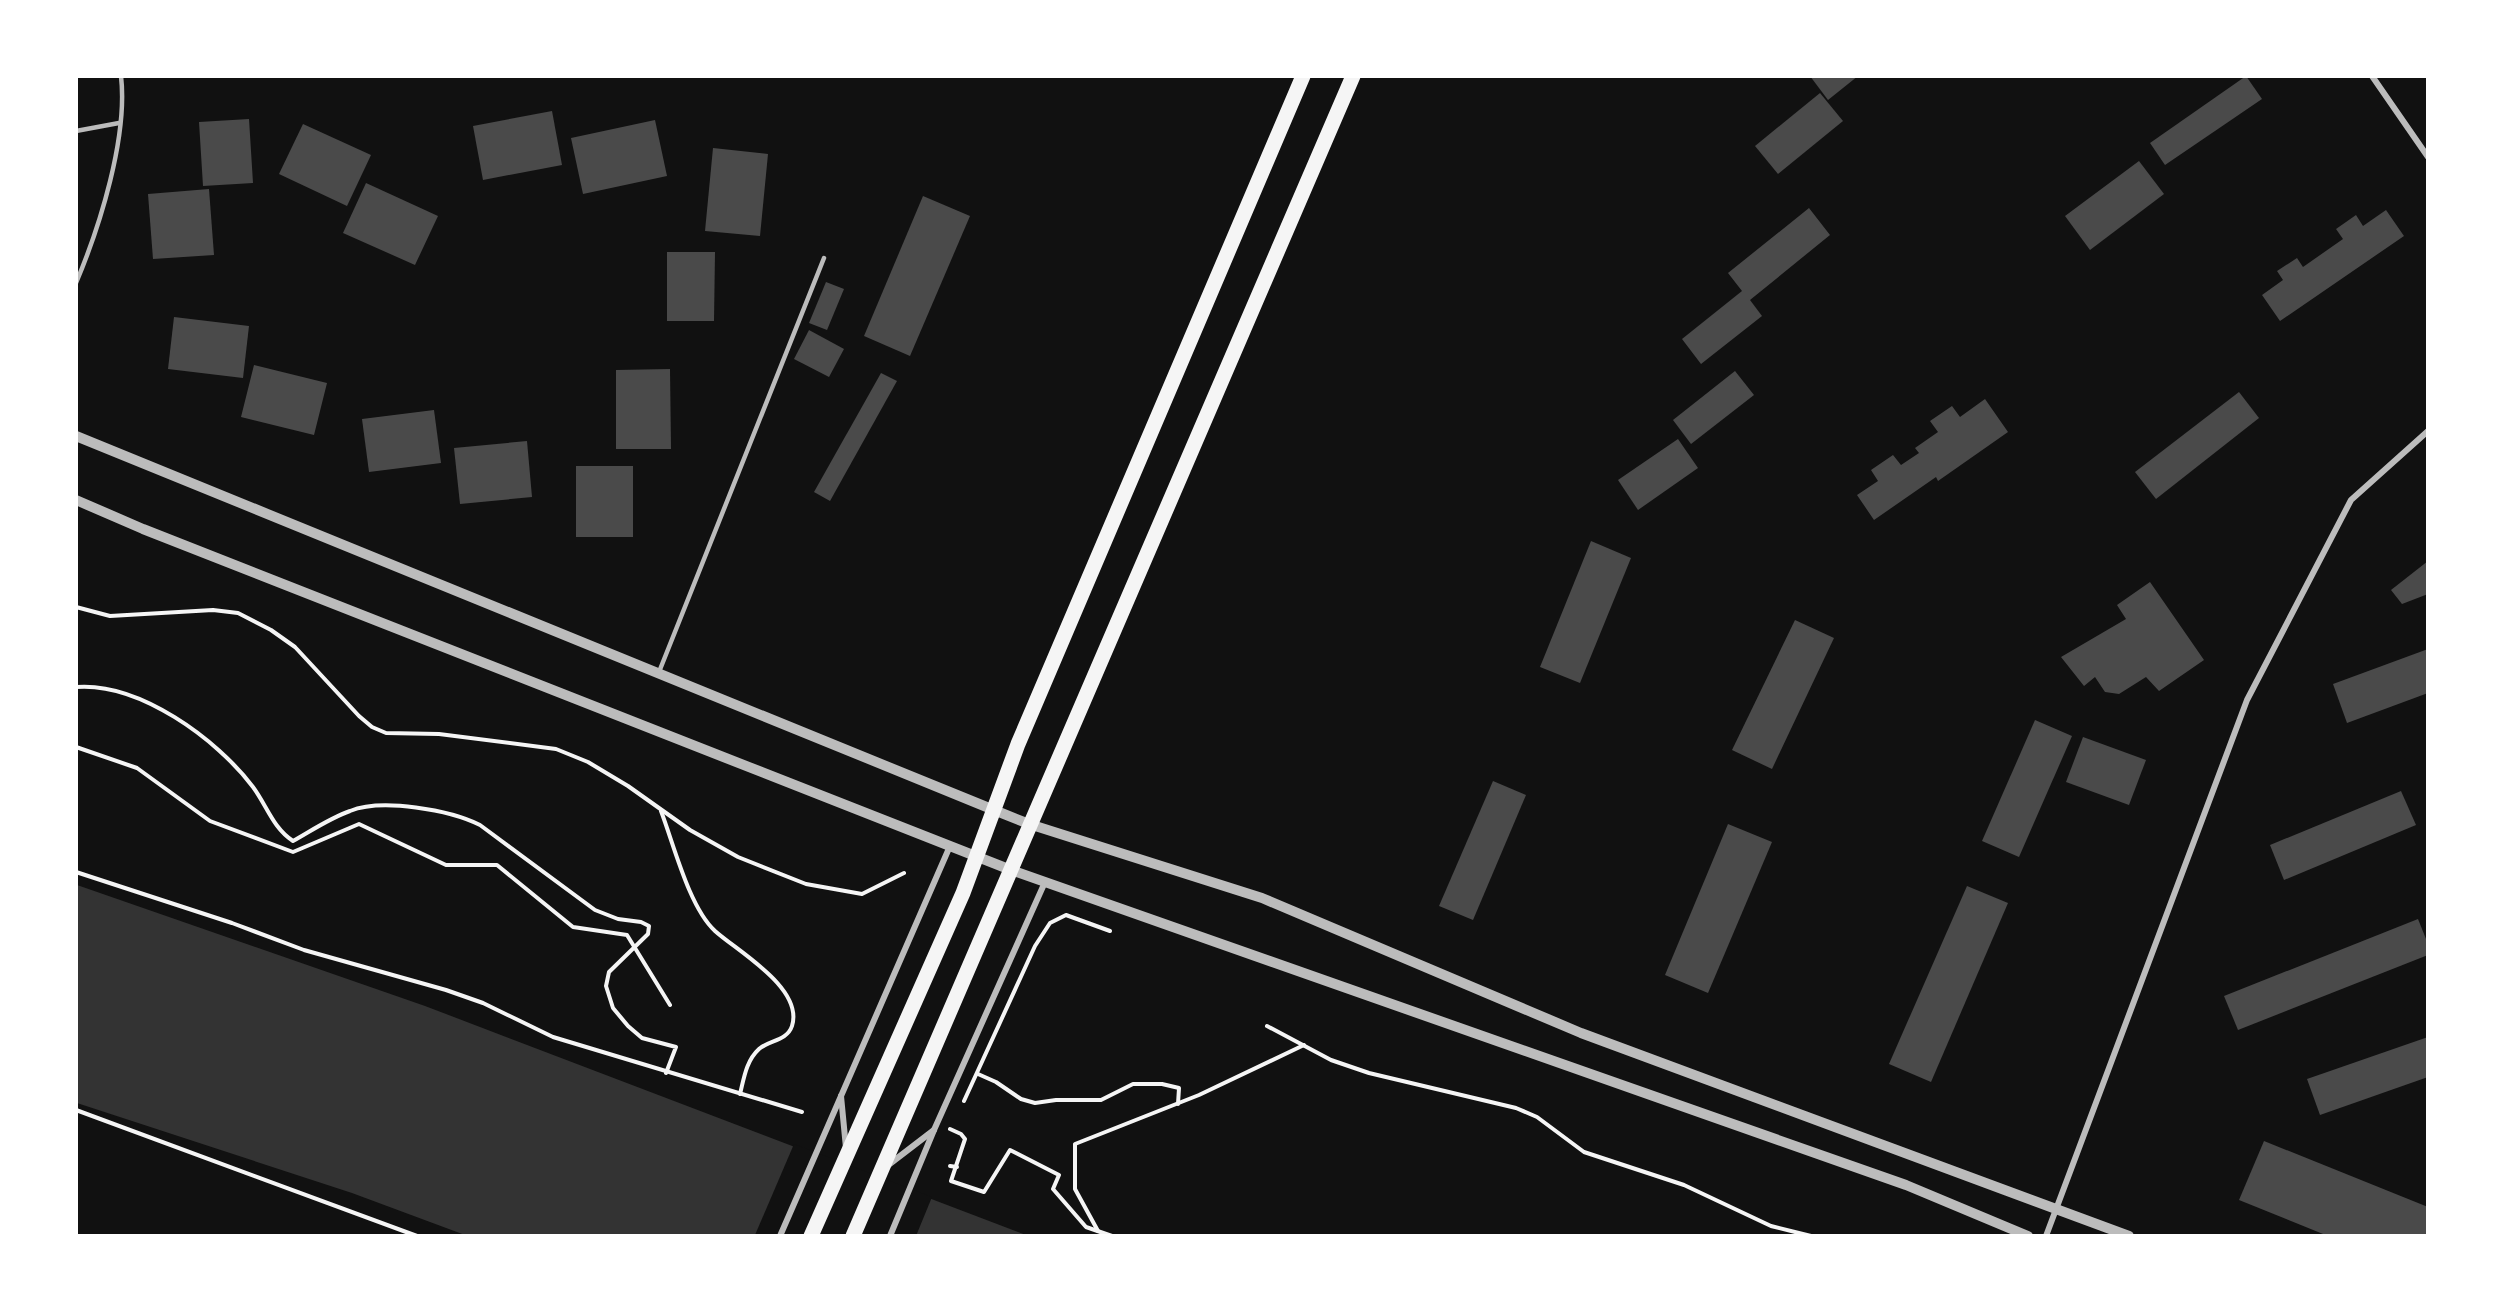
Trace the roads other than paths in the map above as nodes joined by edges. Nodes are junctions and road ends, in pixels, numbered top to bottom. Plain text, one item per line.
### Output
1 (121, 76) edge
2 (1304, 76) edge
3 (1353, 76) edge
4 (2372, 76) edge
5 (119, 123) junction
6 (76, 131) edge
7 (2427, 158) edge
8 (824, 258) dead end
9 (76, 283) edge
10 (2427, 431) edge
11 (76, 436) edge
12 (76, 500) edge
13 (657, 674) junction
14 (994, 810) junction
15 (1029, 824) junction
16 (950, 846) junction
17 (977, 857) junction
18 (1011, 870) junction
19 (1045, 882) junction
20 (841, 1093) junction
21 (934, 1130) junction
22 (847, 1155) junction
23 (880, 1171) junction
24 (2057, 1208) junction
25 (780, 1236) edge
26 (811, 1236) edge
27 (853, 1236) edge
28 (890, 1236) edge
29 (2028, 1236) edge
30 (2046, 1236) edge
31 (2129, 1236) edge

1 - 5 lane
2 - 14 main road
3 - 15 main road
4 - 7 street
5 - 6 lane
5 - 9 lane
8 - 13 lane
10 - 24 street
11 - 13 street
12 - 16 street
13 - 14 street
14 - 15 street
14 - 17 main road
15 - 18 main road
15 - 24 street
16 - 17 street
16 - 20 street
17 - 18 street
17 - 22 main road
18 - 19 street
18 - 23 main road
19 - 21 street
19 - 29 street
20 - 22 street
20 - 25 street
21 - 23 street
21 - 28 street
22 - 26 main road
23 - 27 main road
24 - 30 street
24 - 31 street

